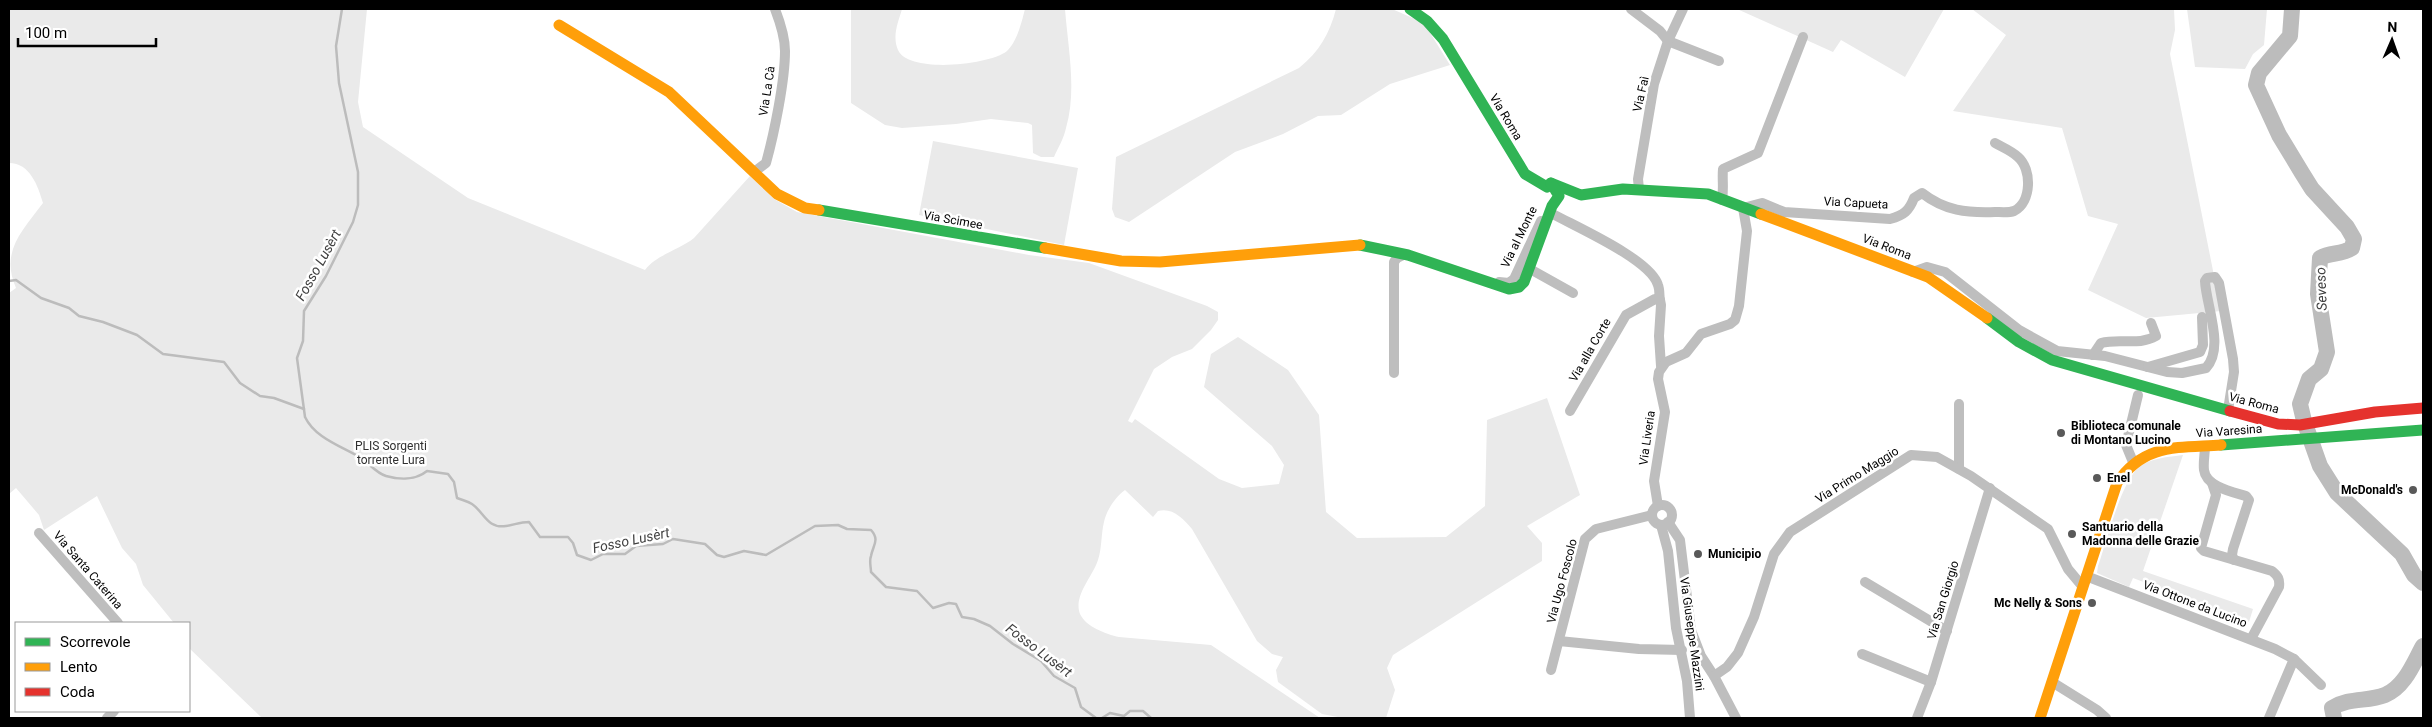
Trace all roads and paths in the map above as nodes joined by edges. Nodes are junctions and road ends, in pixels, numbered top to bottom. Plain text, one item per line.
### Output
1 (775, 9) edge
2 (1410, 9) edge
3 (1631, 9) edge
4 (1683, 9) edge
5 (559, 25) dead end
6 (1803, 38) dead end
7 (1668, 42) junction
8 (1719, 61) dead end
9 (1995, 143) dead end
10 (754, 172) junction
11 (1551, 183) junction
12 (1639, 189) junction
13 (1722, 200) junction
14 (1743, 208) junction
15 (1551, 213) junction
16 (1403, 255) junction
17 (1530, 269) junction
18 (1913, 272) junction
19 (1514, 284) junction
20 (1573, 293) dead end
21 (1660, 300) junction
22 (2202, 317) dead end
23 (2150, 323) dead end
24 (2093, 355) junction
25 (1662, 366) junction
26 (2148, 367) junction
27 (1394, 373) dead end
28 (2138, 395) dead end
29 (1960, 404) dead end
30 (2423, 408) edge
31 (2228, 410) junction
32 (1570, 411) dead end
33 (2423, 430) edge
34 (2205, 446) junction
35 (2133, 462) junction
36 (1960, 469) junction
37 (2212, 483) junction
38 (1990, 488) junction
39 (1655, 510) junction
40 (1665, 524) junction
41 (39, 533) dead end
42 (2234, 560) junction
43 (2084, 581) junction
44 (1865, 582) dead end
45 (117, 622) edge
46 (1947, 630) junction
47 (2251, 639) junction
48 (1559, 640) junction
49 (1682, 650) junction
50 (1862, 654) dead end
51 (2294, 659) junction
52 (1551, 670) dead end
53 (1714, 676) junction
54 (1931, 682) junction
55 (2052, 682) junction
56 (2321, 685) dead end
57 (1690, 718) edge
58 (1736, 718) edge
59 (1917, 718) edge
60 (2040, 718) edge
61 (2106, 718) edge
62 (2269, 718) edge

1 - 10 street, Via La Cà
2 - 11 street, Via Roma
3 - 7 street
4 - 7 street, Via Faì
5 - 10 street, Via Scimee
6 - 13 street
7 - 8 street
7 - 12 street, Via Faì
9 - 14 street, Via Capueta
10 - 16 street, Via Scimee
11 - 12 street, Via Roma
11 - 15 street, Via al Monte
11 - 19 street, Via al Monte
12 - 13 street, Via Roma
13 - 14 street, Via Roma
14 - 18 street, Via Roma
14 - 25 street
15 - 17 street, Via al Monte
15 - 21 street
16 - 19 street, Via al Monte
16 - 27 street
17 - 19 street, Via al Monte
17 - 20 street, Via al Monte
18 - 24 street
18 - 31 street, Via Roma
21 - 25 street
21 - 32 street, Via alla Corte
22 - 26 street
23 - 24 street
24 - 26 street
25 - 39 street, Via Liveria
26 - 31 street
28 - 35 street
29 - 36 street
30 - 31 street, Via Roma
33 - 34 street, Via Varesina
34 - 35 street, Via Varesina
34 - 37 street
35 - 43 street, Via Varesina
36 - 38 street, Via Primo Maggio
36 - 53 street, Via Primo Maggio
37 - 42 street
37 - 42 street
38 - 43 street, Via Primo Maggio
38 - 46 street, Via San Giorgio
39 - 40 street
39 - 40 street
39 - 48 street, Via Ugo Foscolo
40 - 49 street, Via Giuseppe Mazzini
40 - 53 street
41 - 45 street, Via Santa Caterina
42 - 47 street
43 - 47 street, Via Ottone da Lucino
43 - 55 street, Via Varesina
44 - 46 street
46 - 54 street, Via San Giorgio
47 - 51 street, Via Ottone da Lucino
48 - 49 street
48 - 52 street, Via Ugo Foscolo
49 - 57 street, Via Giuseppe Mazzini
50 - 54 street
51 - 56 street, Via Ottone da Lucino
51 - 62 street
53 - 58 street
54 - 59 street, Via San Giorgio
55 - 60 street, Via Varesina
55 - 61 street

